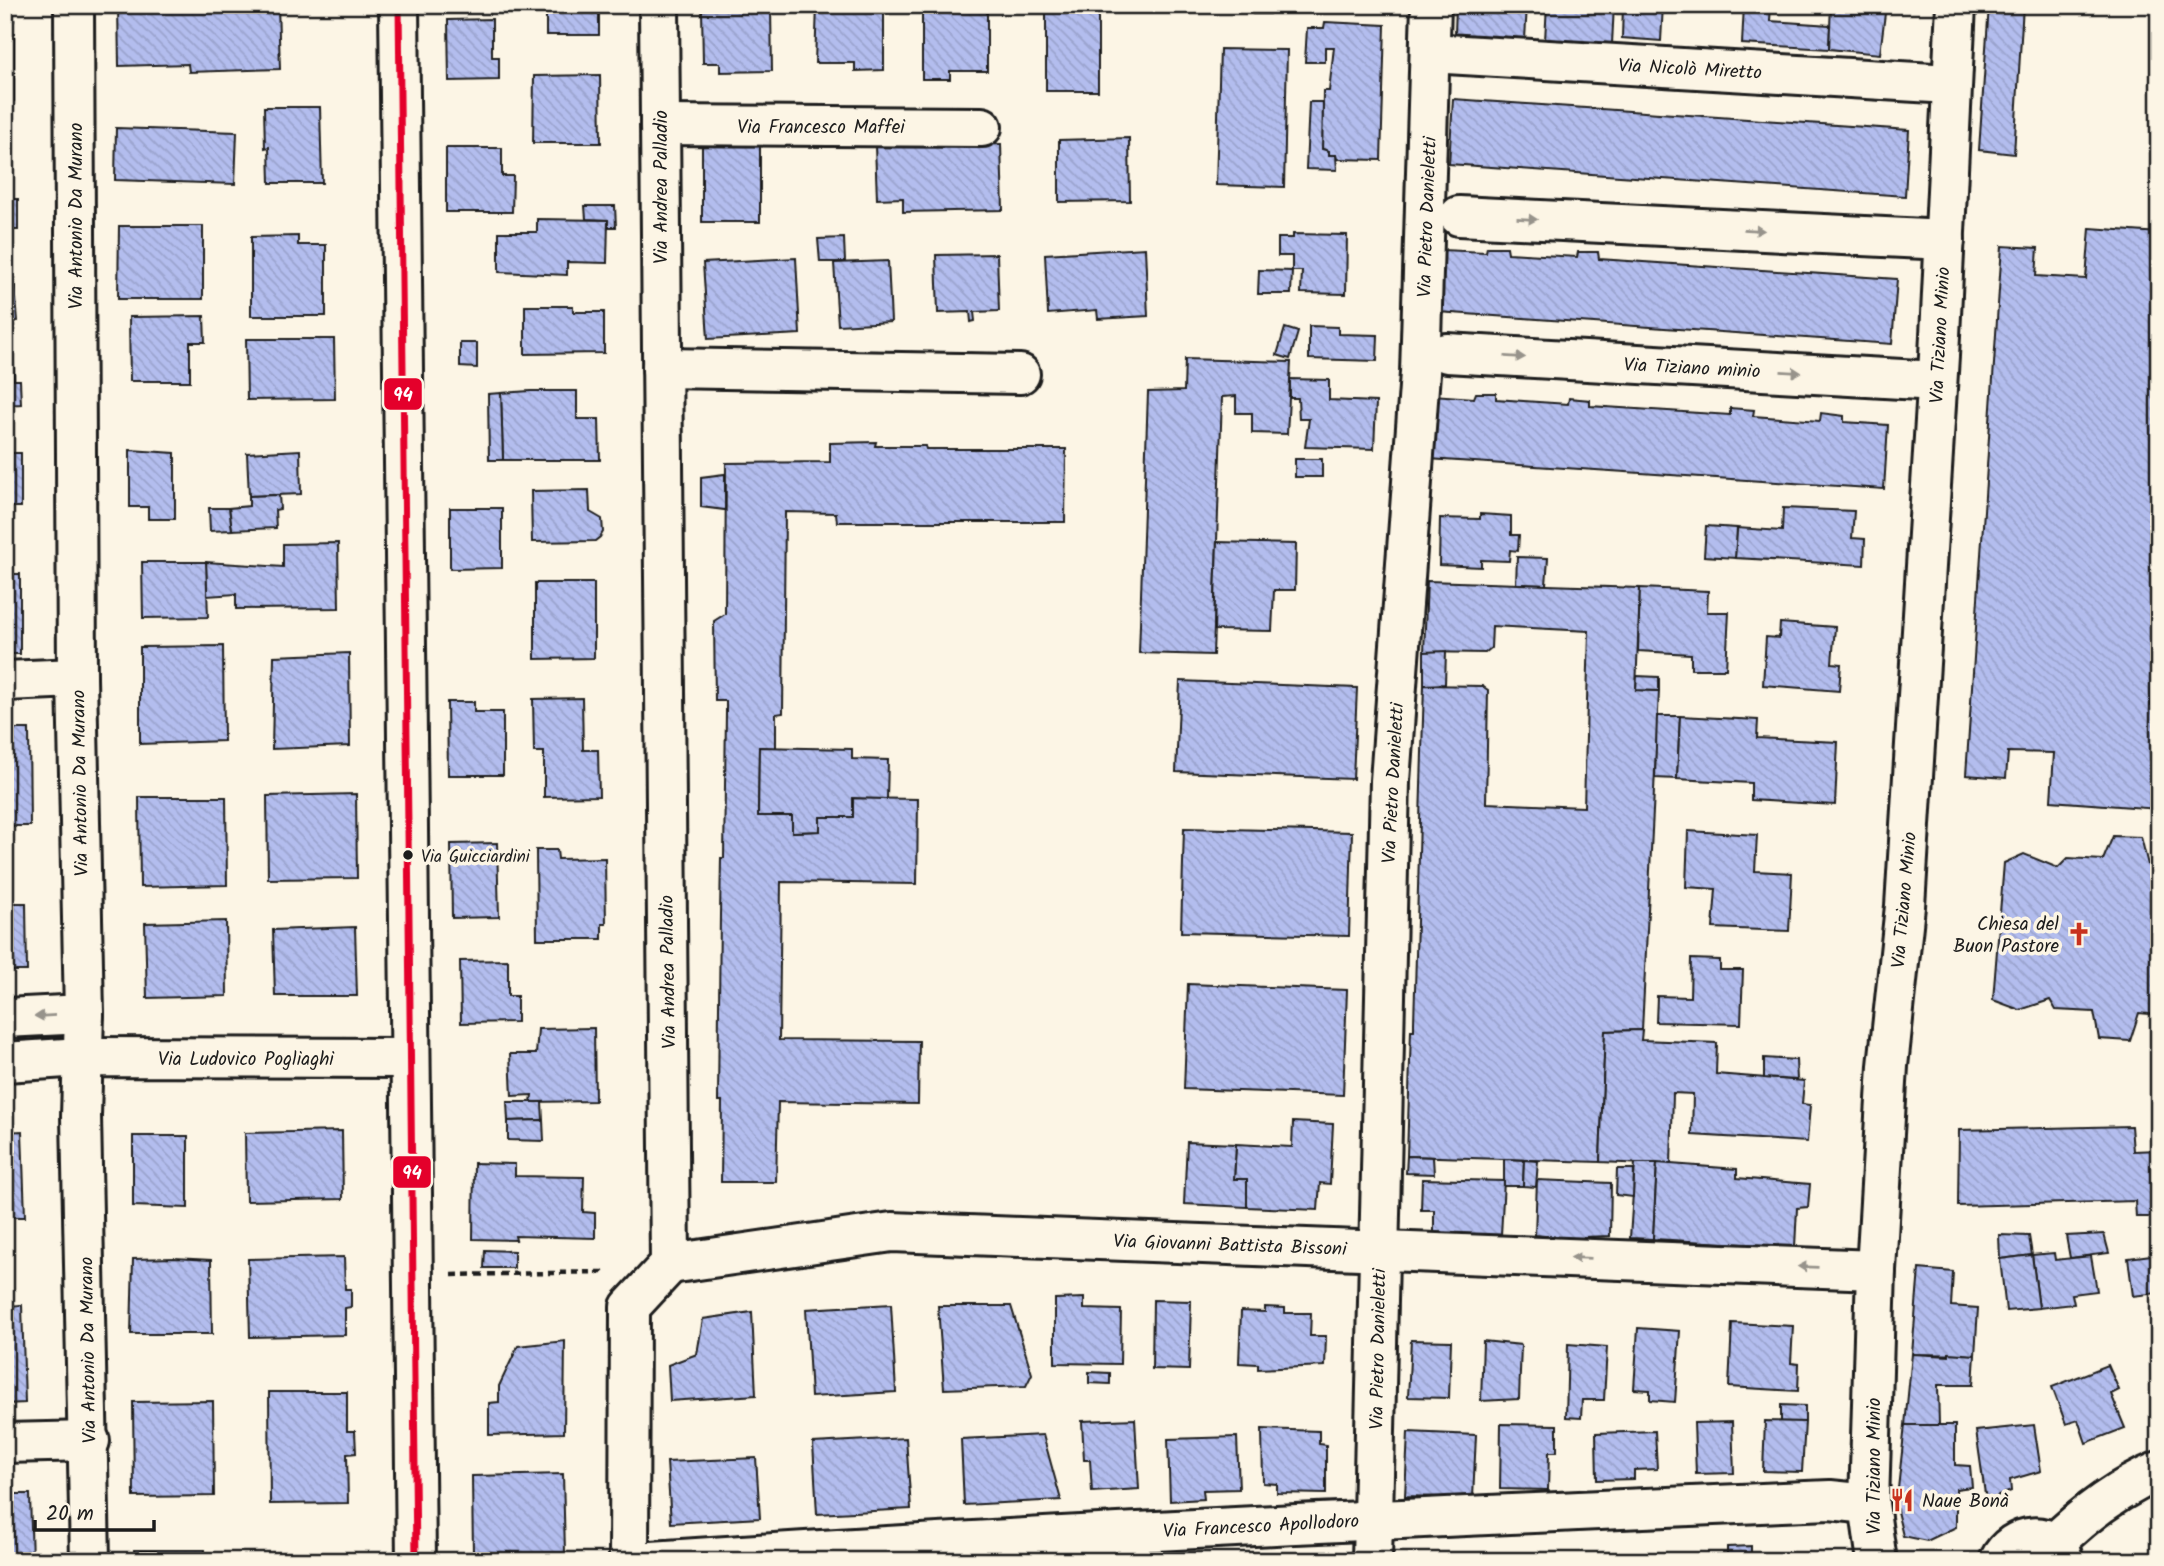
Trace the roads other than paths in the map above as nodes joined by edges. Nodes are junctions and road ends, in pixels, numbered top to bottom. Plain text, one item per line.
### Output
1 (75, 5) edge
2 (399, 5) edge
3 (659, 5) edge
4 (1431, 5) edge
5 (1955, 5) edge
6 (1430, 54) junction
7 (1950, 84) junction
8 (660, 125) junction
9 (982, 127) dead end
10 (1459, 216) dead end
11 (1945, 240) junction
12 (1447, 353) dead end
13 (662, 368) junction
14 (1020, 374) dead end
15 (1937, 381) junction
16 (77, 678) junction
17 (5, 681) edge
18 (85, 1014) junction
19 (5, 1018) edge
20 (81, 1057) junction
21 (410, 1058) junction
22 (5, 1062) edge
23 (1379, 1250) junction
24 (670, 1264) junction
25 (1876, 1270) junction
26 (90, 1441) junction
27 (5, 1443) edge
28 (2159, 1471) edge
29 (1869, 1504) junction
30 (1373, 1519) junction
31 (2059, 1553) edge
32 (90, 1561) edge
33 (416, 1561) edge
34 (629, 1561) edge
35 (652, 1561) edge
36 (1373, 1561) edge
37 (1877, 1561) edge
38 (1999, 1561) edge

1 - 16 street, Via Antonio Da Murano
2 - 21 street
3 - 8 street, Via Andrea Palladio
4 - 6 street, Via Pietro Danieletti
5 - 7 street, Via Tiziano Minio
6 - 7 street, Via Nicolò Miretto
6 - 23 street, Via Pietro Danieletti
7 - 11 street, Via Tiziano Minio
8 - 9 street, Via Francesco Maffei
8 - 13 street, Via Andrea Palladio
10 -> 11 street, Via Tiziano Minio
11 - 15 street, Via Tiziano Minio
12 -> 15 street, Via Tiziano minio
13 - 14 street
13 - 24 street, Via Andrea Palladio
15 - 25 street, Via Tiziano Minio
16 - 17 street
16 - 18 street, Via Antonio Da Murano
18 -> 19 street
18 - 20 street, Via Antonio Da Murano
20 - 21 street, Via Ludovico Pogliaghi
20 - 22 street, Via Ludovico Pogliaghi
20 - 26 street, Via Antonio Da Murano
21 - 33 street
23 - 24 street, Via Giovanni Battista Bissoni
25 -> 23 street, Via Giovanni Battista Bissoni
23 - 30 street, Via Pietro Danieletti
24 - 34 street
25 - 29 street, Via Tiziano Minio
26 - 27 street
26 - 32 street, Via Antonio Da Murano
28 - 31 street
29 - 30 street, Via Francesco Apollodoro
29 - 37 street, Via Tiziano Minio
30 - 35 street, Via Francesco Apollodoro
30 - 36 street, Via Pietro Danieletti
31 - 38 street

